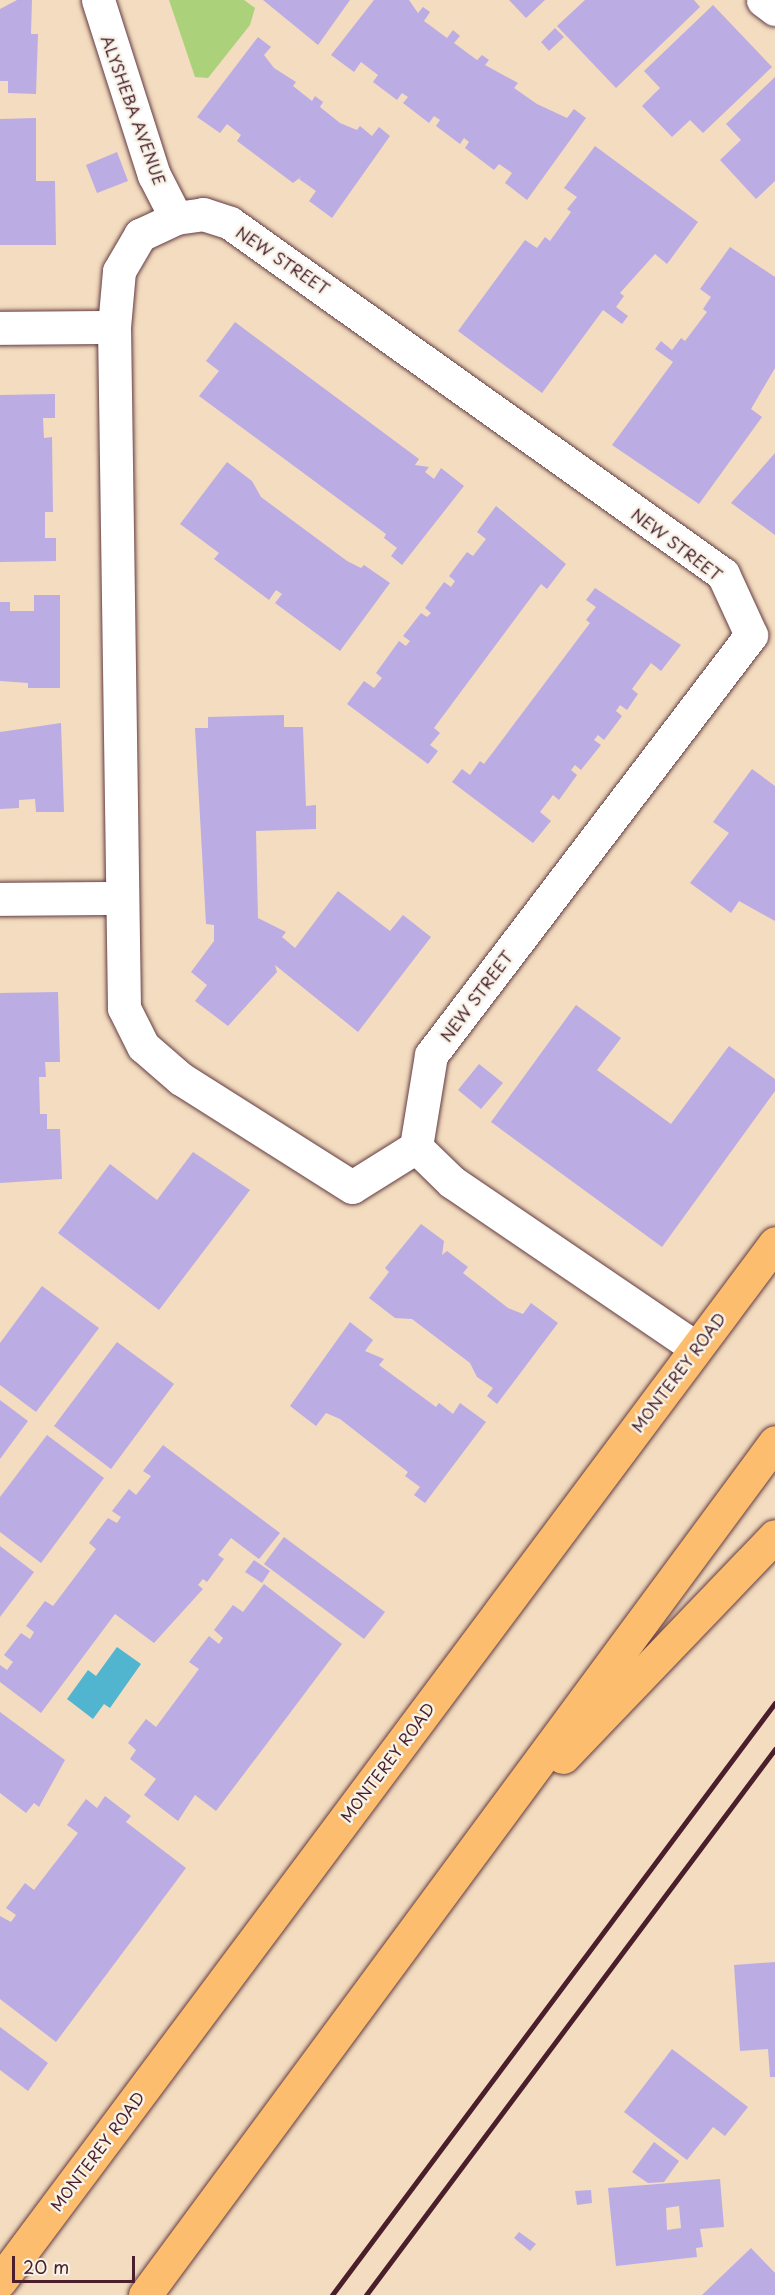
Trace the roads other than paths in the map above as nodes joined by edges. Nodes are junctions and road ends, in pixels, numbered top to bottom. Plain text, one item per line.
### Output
1 (98, 0) edge
2 (764, 0) edge
3 (775, 9) edge
4 (176, 218) junction
5 (114, 327) junction
6 (0, 328) edge
7 (120, 898) junction
8 (0, 899) edge
9 (416, 1147) junction
10 (775, 1243) edge
11 (696, 1348) junction
12 (775, 1442) edge
13 (775, 1536) edge
14 (470, 1853) junction
15 (0, 2281) edge
16 (145, 2295) edge

1 - 4 street, ALYSHEBA AVENUE
2 - 3 street
4 - 5 street, NEW STREET
4 - 9 street, NEW STREET
5 - 6 street
5 - 7 street, NEW STREET
7 - 8 street
7 - 9 street, NEW STREET
9 - 11 street
10 - 11 main road, MONTEREY ROAD
11 - 15 main road, MONTEREY ROAD
12 - 14 main road
13 - 14 main road
14 - 16 main road

